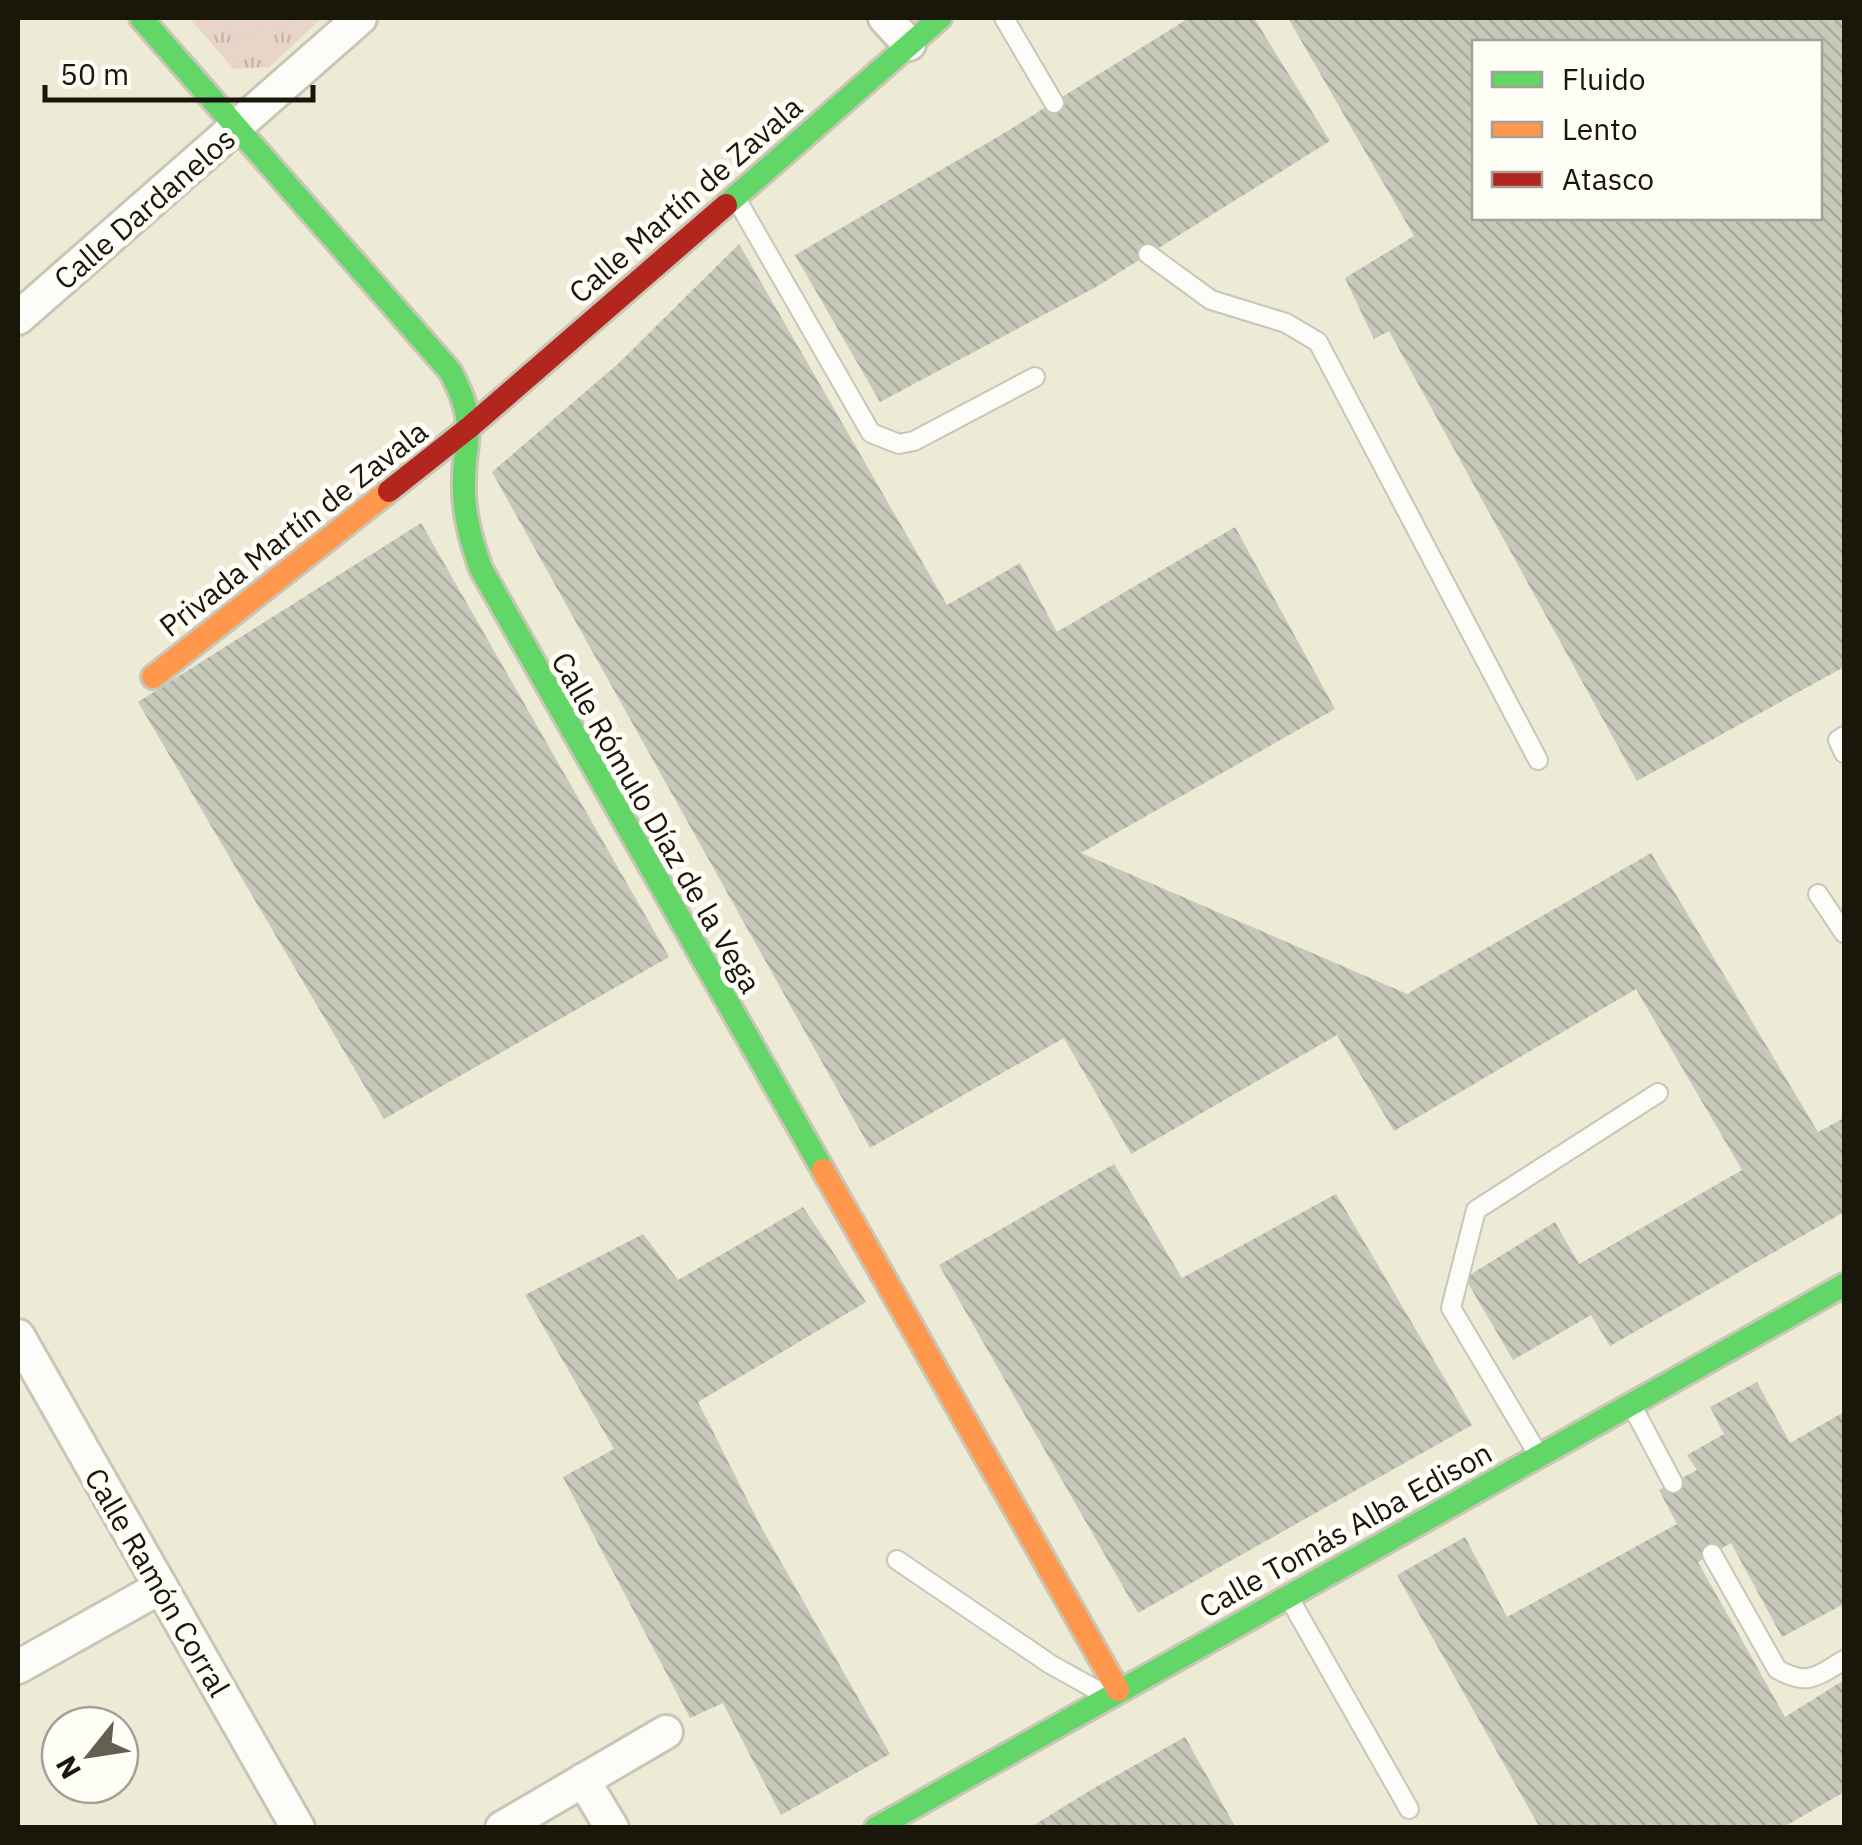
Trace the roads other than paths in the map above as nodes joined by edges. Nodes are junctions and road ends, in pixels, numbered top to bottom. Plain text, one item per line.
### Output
1 (142, 18) edge
2 (360, 18) edge
3 (885, 18) edge
4 (940, 18) edge
5 (1004, 18) edge
6 (908, 44) junction
7 (1054, 102) dead end
8 (237, 126) junction
9 (734, 196) junction
10 (1148, 254) dead end
11 (18, 318) edge
12 (1035, 376) dead end
13 (471, 426) junction
14 (153, 677) dead end
15 (1844, 736) edge
16 (1844, 753) edge
17 (1538, 760) dead end
18 (1818, 894) dead end
19 (1844, 933) edge
20 (1658, 1092) dead end
21 (1844, 1286) edge
22 (18, 1336) edge
23 (1632, 1404) junction
24 (1539, 1456) junction
25 (1673, 1482) dead end
26 (1712, 1554) dead end
27 (897, 1560) dead end
28 (161, 1587) junction
29 (1288, 1596) junction
30 (1844, 1660) edge
31 (18, 1668) edge
32 (1112, 1693) junction
33 (666, 1732) dead end
34 (583, 1780) junction
35 (1408, 1809) dead end
36 (298, 1828) edge
37 (502, 1828) edge
38 (612, 1828) edge
39 (876, 1828) edge

1 - 8 street, Calle Rómulo Díaz de la Vega
2 - 8 street, Calle Dardanelos
3 - 6 street
4 - 6 street, Calle Martín de Zavala
5 - 7 lane
6 - 9 street, Calle Martín de Zavala
8 - 11 street, Calle Dardanelos
8 - 13 street, Calle Rómulo Díaz de la Vega
9 - 12 lane
9 - 13 street, Calle Martín de Zavala
10 - 17 lane
13 - 14 street, Privada Martín de Zavala
13 - 32 street, Calle Rómulo Díaz de la Vega
15 - 16 lane
18 - 19 lane
20 - 24 lane
21 - 23 street, Calle Tomás Alba Edison
22 - 28 street, Calle Ramón Corral
23 - 24 street, Calle Tomás Alba Edison
23 - 25 lane
24 - 29 street, Calle Tomás Alba Edison
26 - 30 lane
27 - 32 lane
28 - 31 street
28 - 36 street, Calle Ramón Corral
29 - 32 street, Calle Tomás Alba Edison
29 - 35 lane
32 - 39 street, Calle Tomás Alba Edison
33 - 34 street
34 - 37 street
34 - 38 street

